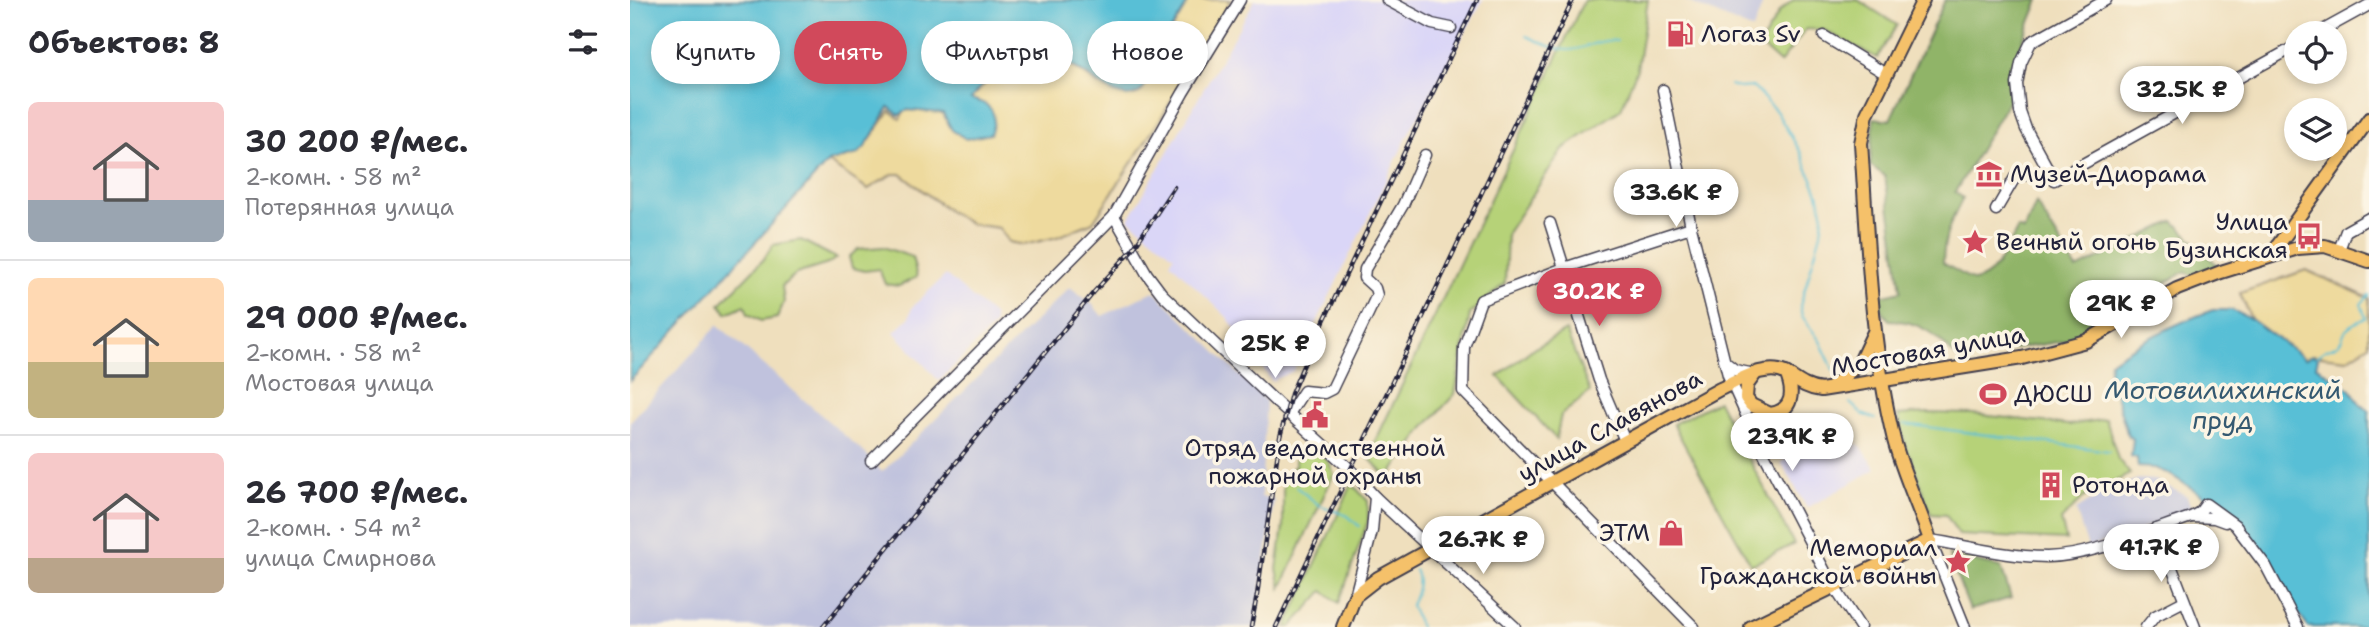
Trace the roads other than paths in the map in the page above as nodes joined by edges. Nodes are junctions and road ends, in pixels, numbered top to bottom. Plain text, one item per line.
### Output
1 (1241, 0) edge
2 (1387, 0) edge
3 (1923, 0) edge
4 (2106, 0) edge
5 (2369, 5) edge
6 (2340, 21) edge
7 (1451, 29) dead end
8 (1824, 36) dead end
9 (2284, 53) edge
10 (1886, 74) junction
11 (1663, 90) dead end
12 (2369, 119) edge
13 (1425, 155) dead end
14 (2040, 176) dead end
15 (1996, 210) dead end
16 (1114, 216) junction
17 (2369, 218) edge
18 (1550, 223) dead end
19 (1691, 227) junction
20 (2339, 250) junction
21 (2271, 255) junction
22 (2369, 261) edge
23 (1564, 268) junction
24 (1874, 332) junction
25 (1723, 360) junction
26 (1786, 373) junction
27 (1756, 374) junction
28 (1925, 374) junction
29 (1882, 380) junction
30 (1734, 383) junction
31 (1852, 386) junction
32 (1827, 389) junction
33 (1746, 398) junction
34 (1887, 407) junction
35 (1777, 413) junction
36 (1289, 414) junction
37 (1752, 429) junction
38 (1625, 442) junction
39 (1760, 445) junction
40 (872, 461) dead end
41 (1553, 482) junction
42 (1375, 497) junction
43 (2191, 517) junction
44 (2235, 525) junction
45 (2157, 529) junction
46 (1930, 540) junction
47 (1430, 548) junction
48 (1834, 587) junction
49 (1355, 596) junction
50 (2184, 601) junction
51 (1343, 627) edge
52 (1515, 627) edge
53 (1694, 627) edge
54 (1751, 627) edge
55 (1860, 627) edge
56 (1965, 627) edge
57 (2146, 627) edge
58 (2195, 627) edge
59 (2298, 627) edge

1 - 16 street
2 - 7 street
3 - 10 main road
4 - 9 street
5 - 6 street
8 - 10 street
10 - 24 main road
11 - 19 street
12 - 21 main road
13 - 36 street
14 - 15 street
16 - 36 street
16 - 40 street
17 - 20 street
18 - 23 street
19 - 23 street
19 - 25 street
20 - 21 main road, Мостовая улица
20 - 22 main road, Мостовая улица
21 - 28 main road, Мостовая улица
23 - 38 street
23 - 41 street
24 - 29 main road
24 - 32 main road
25 - 27 street
25 - 30 street
26 - 27 main road
26 - 32 main road, Мостовая улица
26 - 35 main road
27 - 30 main road, улица Славянова
27 - 33 main road
28 - 29 main road, Мостовая улица
28 - 34 main road
29 - 31 main road, Мостовая улица
29 - 34 main road
30 - 33 street
30 - 37 street
30 - 38 main road, улица Славянова
31 - 32 main road, Мостовая улица
31 - 34 main road
33 - 35 main road
33 - 37 street
34 - 46 main road
35 - 39 street
36 - 42 street
37 - 39 street
38 - 41 main road, улица Славянова
39 - 48 street
41 - 47 main road, улица Славянова
41 - 53 street
42 - 47 street
42 - 49 street
43 - 44 street
43 - 44 street
43 - 45 street
44 - 59 street
45 - 46 street
45 - 50 street
46 - 48 main road
46 - 56 street
47 - 49 main road, улица Славянова
47 - 52 street
48 - 54 main road
48 - 55 street
49 - 51 main road
50 - 57 street
50 - 58 street

